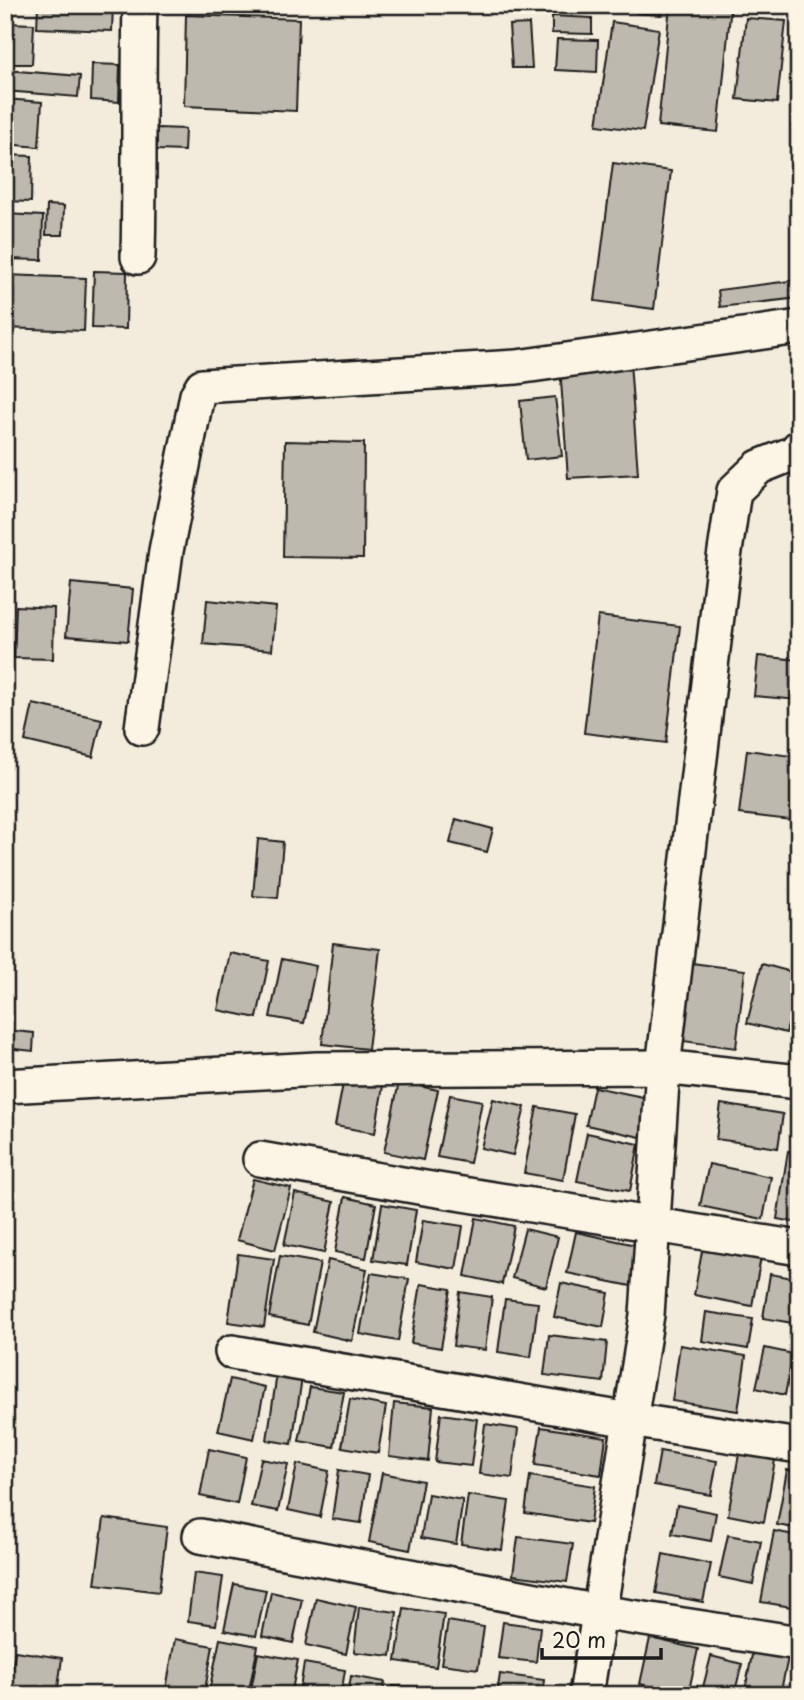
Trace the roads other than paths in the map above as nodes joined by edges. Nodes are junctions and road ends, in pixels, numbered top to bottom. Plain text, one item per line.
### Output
1 (140, 5) edge
2 (138, 257) dead end
3 (799, 327) edge
4 (799, 447) edge
5 (142, 728) dead end
6 (663, 1067) junction
7 (799, 1082) edge
8 (5, 1086) edge
9 (260, 1158) dead end
10 (653, 1224) junction
11 (799, 1248) edge
12 (232, 1352) dead end
13 (630, 1420) junction
14 (799, 1446) edge
15 (200, 1536) dead end
16 (599, 1612) junction
17 (799, 1643) edge
18 (586, 1695) edge

1 - 2 street
3 - 5 street
4 - 6 street
6 - 7 street
6 - 8 street
6 - 10 street
9 - 10 street
10 - 11 street
10 - 13 street
12 - 13 street
13 - 14 street
13 - 16 street
15 - 16 street
16 - 17 street
16 - 18 street

